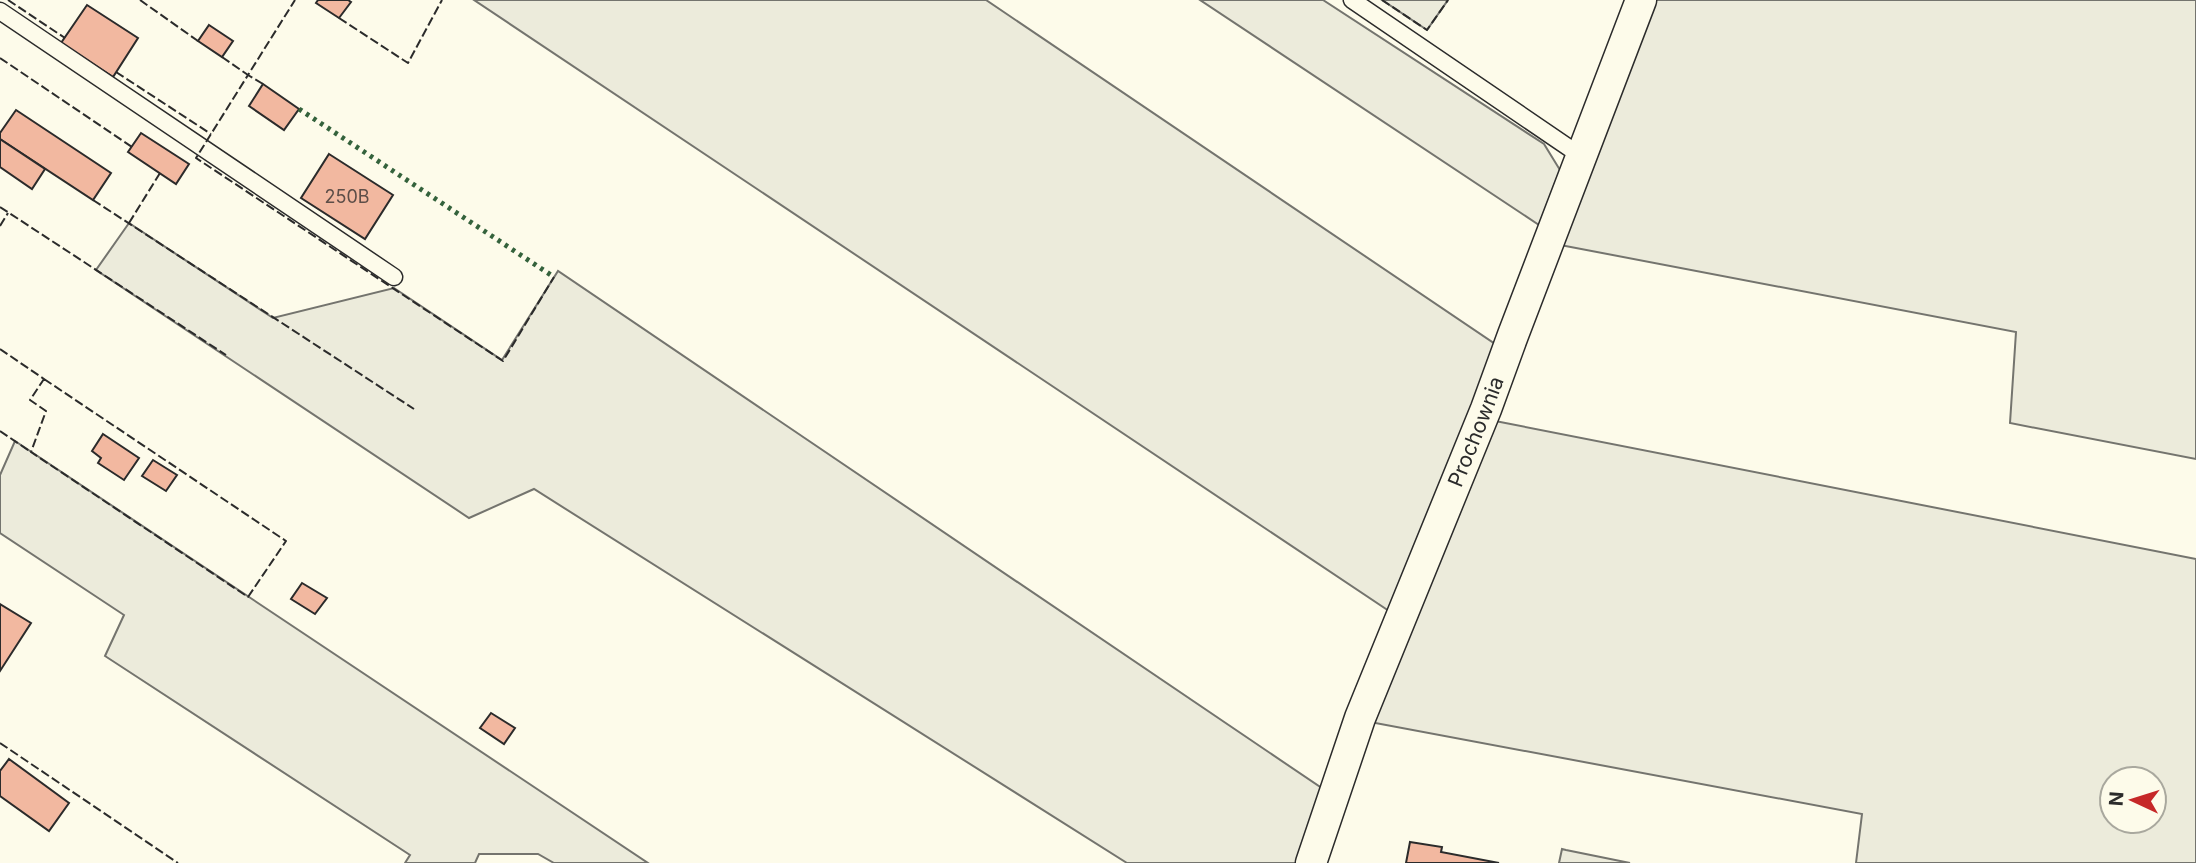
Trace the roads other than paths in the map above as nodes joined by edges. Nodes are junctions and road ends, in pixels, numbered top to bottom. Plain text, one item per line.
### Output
1 (1352, 0) edge
2 (1641, 0) edge
3 (0, 11) edge
4 (1581, 156) junction
5 (394, 277) dead end
6 (1311, 863) edge

1 - 4 lane
2 - 4 street, Prochownia
3 - 5 lane
4 - 6 street, Prochownia

